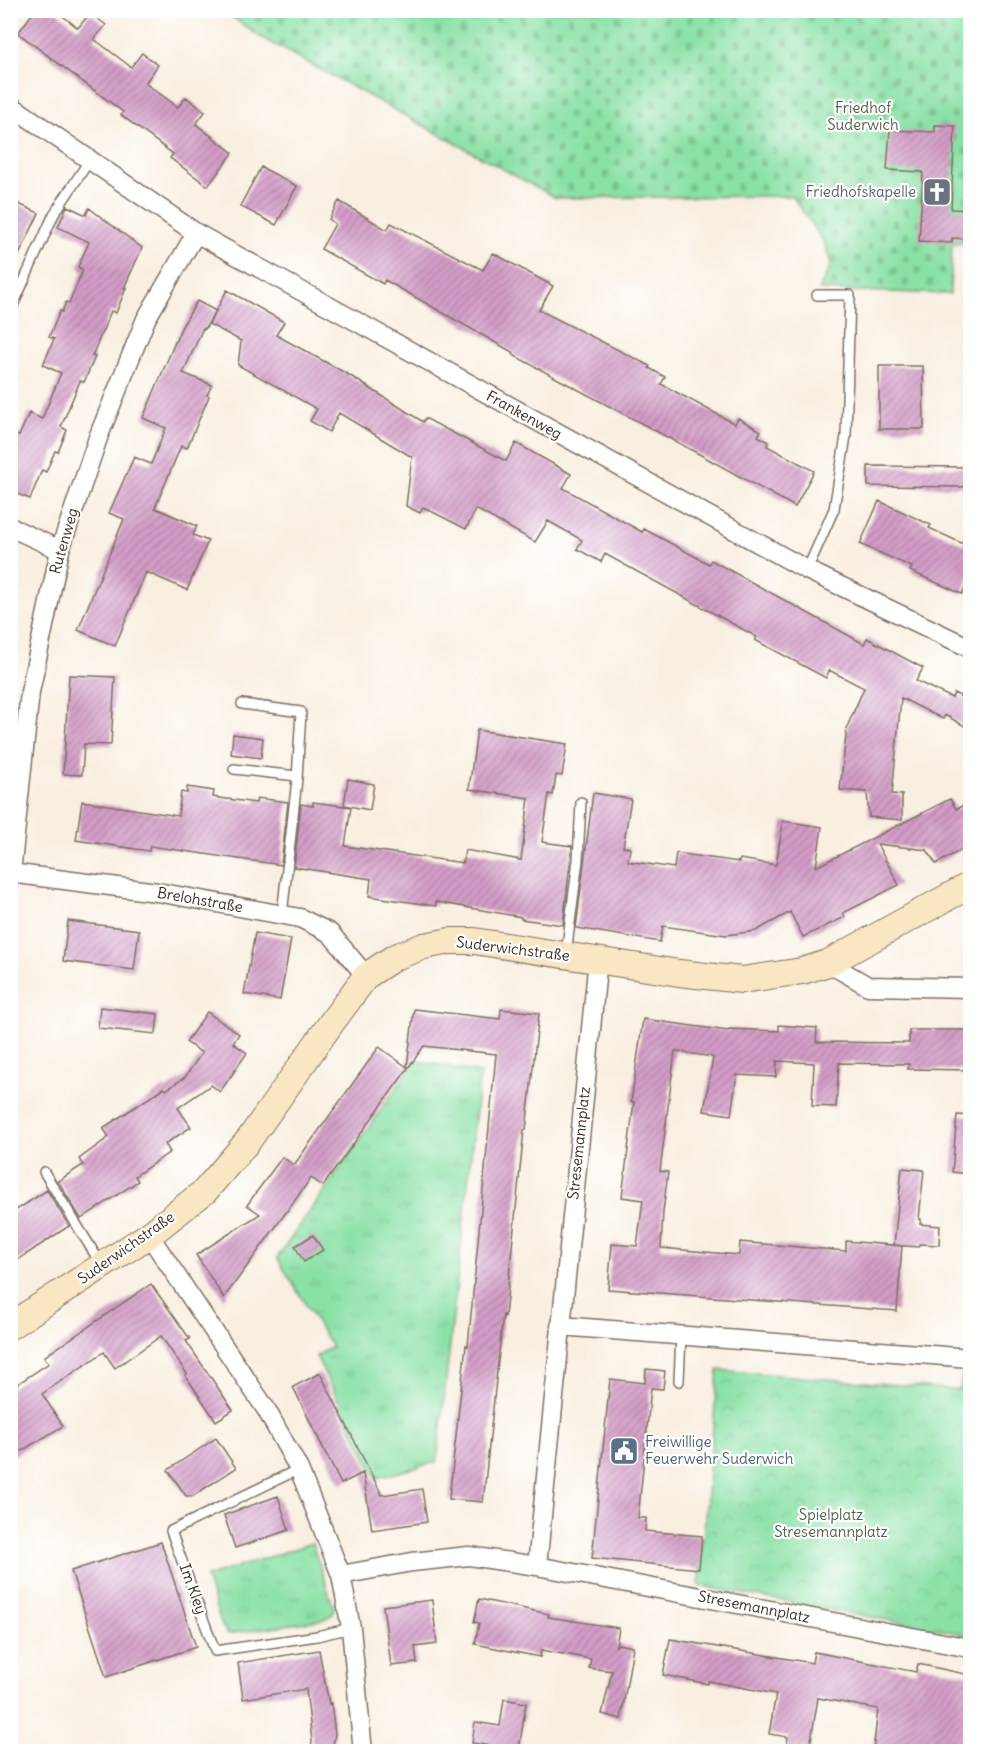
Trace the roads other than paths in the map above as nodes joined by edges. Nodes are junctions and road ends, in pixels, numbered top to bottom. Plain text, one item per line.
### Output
1 (10, 105) edge
2 (89, 161) junction
3 (196, 233) junction
4 (817, 295) dead end
5 (10, 312) edge
6 (10, 527) edge
7 (60, 550) junction
8 (807, 570) junction
9 (970, 648) edge
10 (242, 704) dead end
11 (234, 769) dead end
12 (297, 776) junction
13 (581, 802) dead end
14 (11, 873) edge
15 (970, 885) edge
16 (282, 915) junction
17 (566, 955) junction
18 (598, 959) junction
19 (828, 963) junction
20 (366, 976) junction
21 (970, 987) edge
22 (44, 1172) dead end
23 (150, 1235) junction
24 (102, 1266) junction
25 (10, 1326) edge
26 (560, 1326) junction
27 (681, 1336) junction
28 (970, 1358) edge
29 (679, 1381) dead end
30 (299, 1469) junction
31 (537, 1566) junction
32 (341, 1575) junction
33 (351, 1628) junction
34 (970, 1648) edge
35 (363, 1752) edge

1 - 2 street, Frankenweg
2 - 3 street, Frankenweg
2 - 5 lane
3 - 7 street, Rutenweg
3 - 8 street, Frankenweg
4 - 8 lane
6 - 7 street
7 - 14 street, Rutenweg
8 - 9 street, Frankenweg
10 - 12 lane
11 - 12 lane
12 - 16 lane
13 - 17 lane
14 - 16 street, Brelohstraße
15 - 19 main road, Suderwichstraße
16 - 20 street, Brelohstraße
17 - 18 main road, Suderwichstraße
17 - 20 main road, Suderwichstraße
18 - 19 main road, Suderwichstraße
18 - 26 street, Stresemannplatz
19 - 21 street
20 - 23 main road, Suderwichstraße
22 - 24 lane
23 - 24 main road, Suderwichstraße
23 - 30 street
24 - 25 main road, Suderwichstraße
26 - 27 street
26 - 31 street, Stresemannplatz
27 - 28 street
27 - 29 lane
30 - 32 street
30 - 33 lane, Im Kley
31 - 32 street, Stresemannplatz
31 - 34 street, Stresemannplatz
32 - 33 street
33 - 35 street

